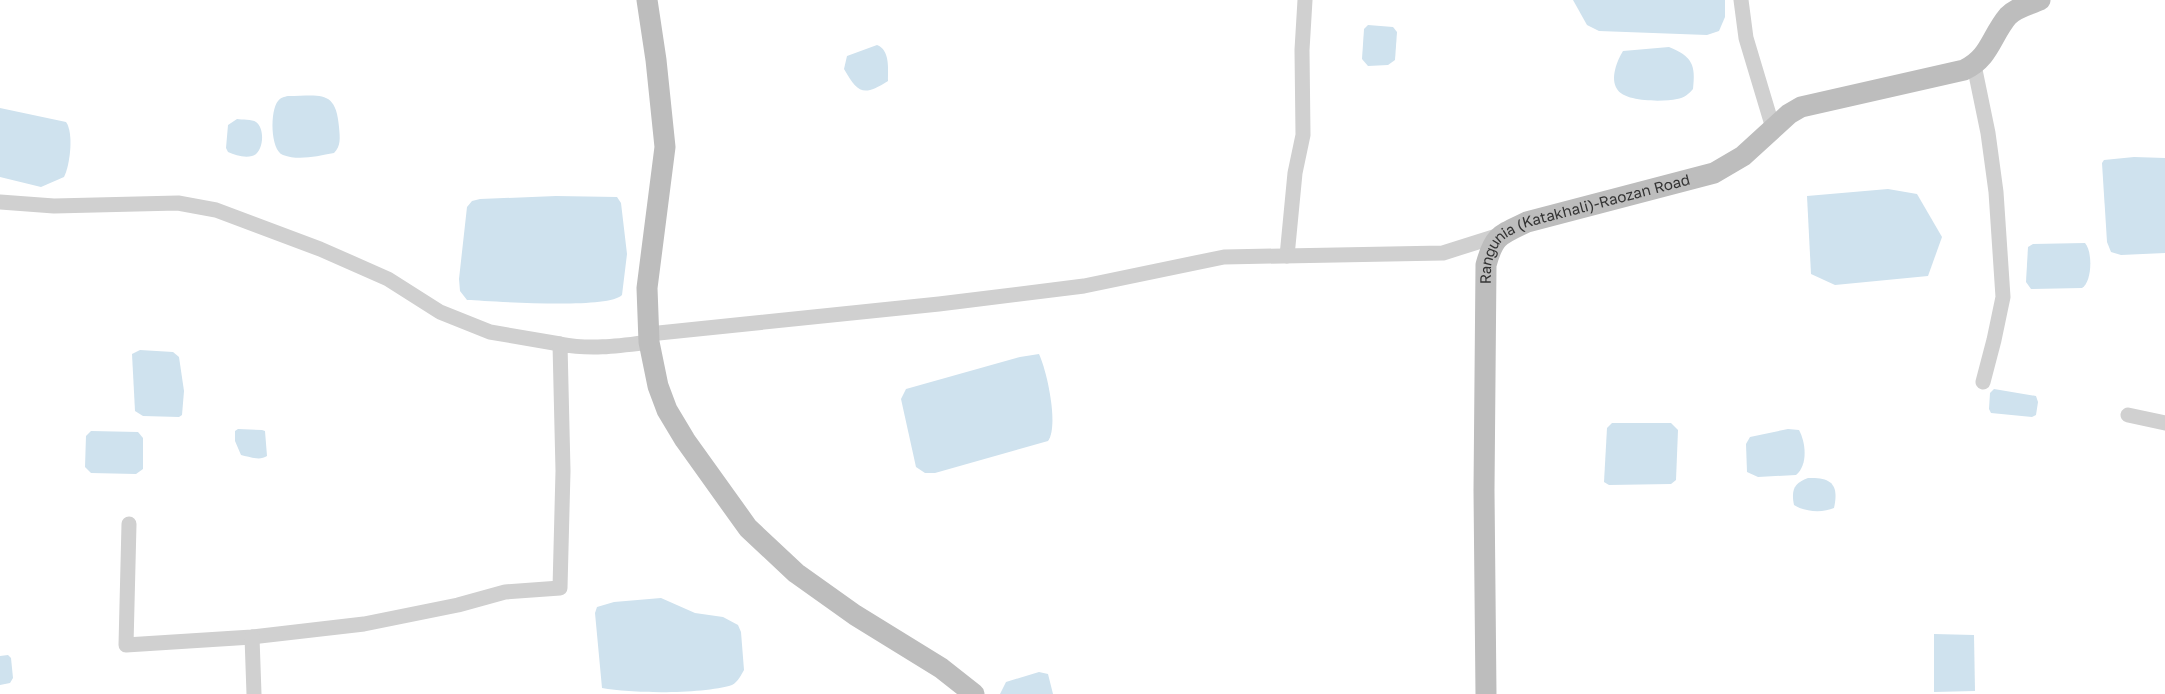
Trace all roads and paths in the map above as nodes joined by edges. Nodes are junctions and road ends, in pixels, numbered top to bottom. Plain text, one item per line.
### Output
1 (647, 0) edge
2 (1305, 0) edge
3 (1741, 0) edge
4 (2040, 0) edge
5 (1974, 65) junction
6 (1773, 128) junction
7 (0, 202) edge
8 (1500, 234) junction
9 (1287, 256) junction
10 (649, 338) junction
11 (560, 344) junction
12 (1983, 382) dead end
13 (2128, 415) dead end
14 (2165, 423) edge
15 (129, 524) dead end
16 (252, 637) junction
17 (254, 694) edge
18 (974, 694) edge
19 (1486, 694) edge

1 - 10 main road
2 - 9 street
3 - 6 street
4 - 5 main road
5 - 6 main road, Rangunia (Katakhali)-Raozan Road
5 - 12 street
6 - 8 main road, Rangunia (Katakhali)-Raozan Road
7 - 11 street
8 - 9 street
8 - 19 main road, Rangunia (Katakhali)-Raozan Road
9 - 10 street
10 - 11 street
10 - 18 main road
11 - 16 street
13 - 14 street
15 - 16 street
16 - 17 street

